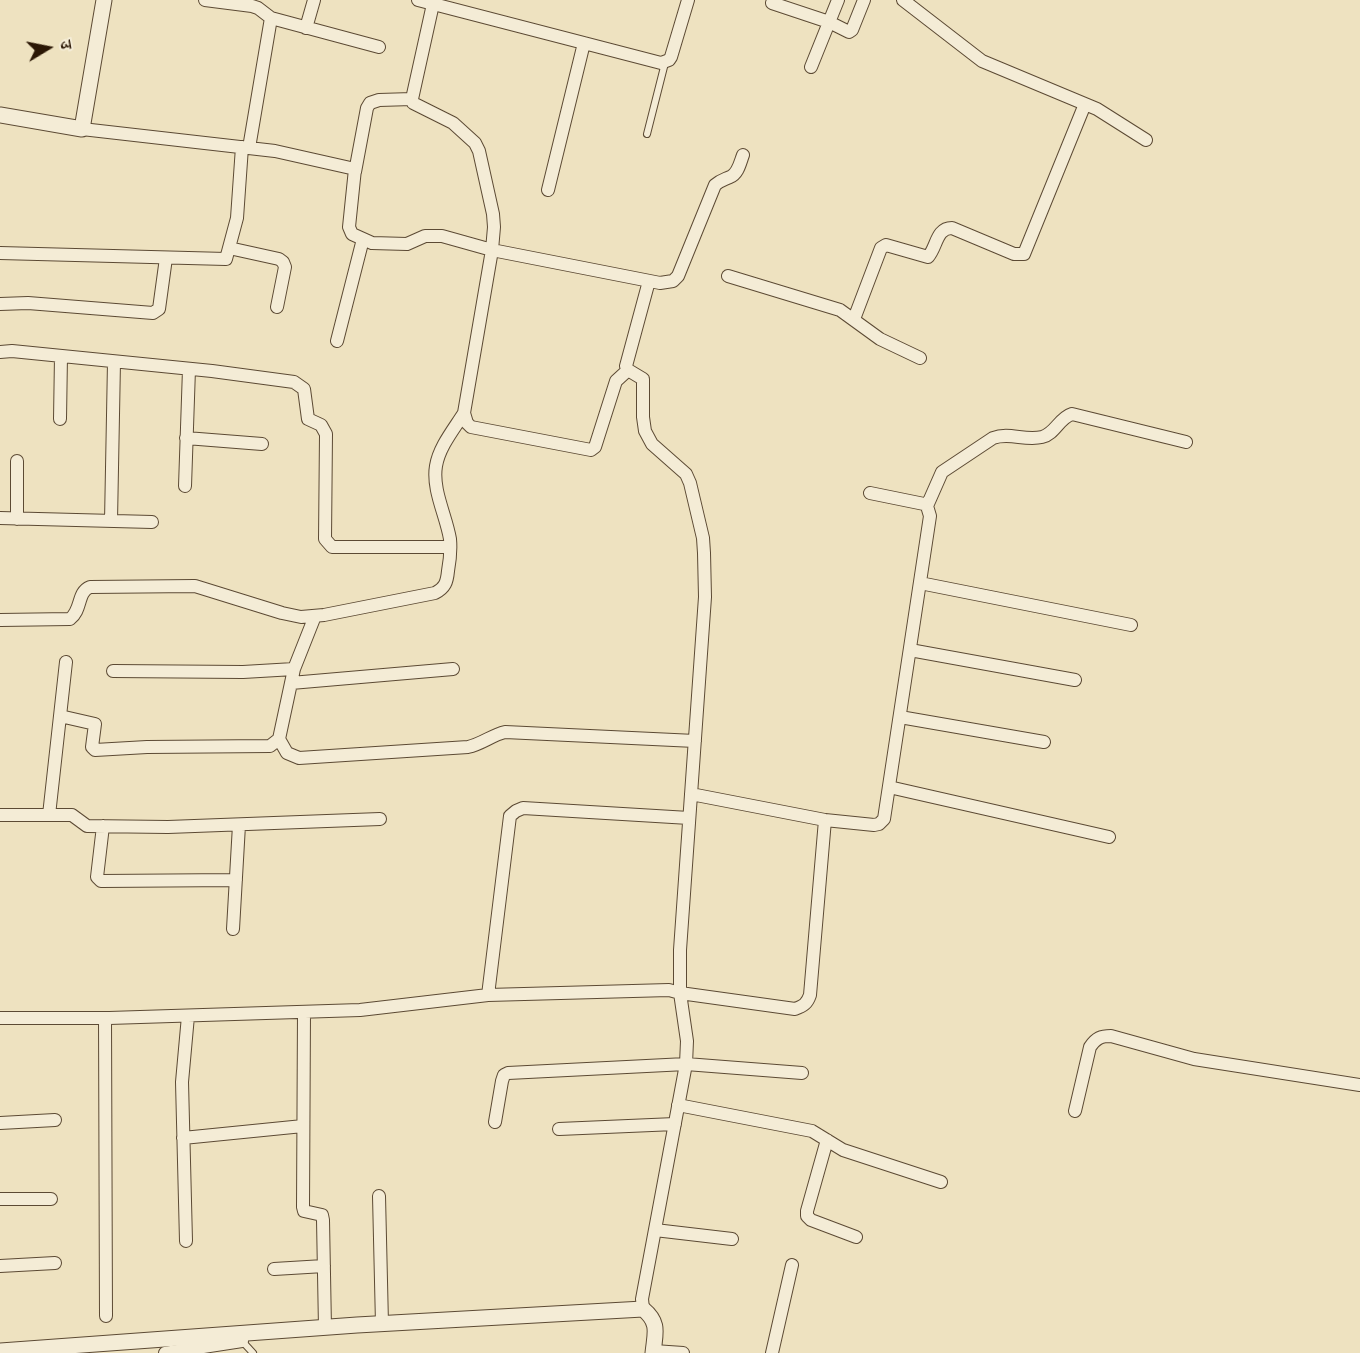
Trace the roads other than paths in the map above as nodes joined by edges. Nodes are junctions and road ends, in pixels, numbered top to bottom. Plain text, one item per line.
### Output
1 (104, 0) edge
2 (205, 0) edge
3 (314, 0) edge
4 (418, 0) edge
5 (688, 0) edge
6 (838, 0) edge
7 (864, 0) edge
8 (903, 0) edge
9 (229, 2) edge
10 (772, 3) dead end
11 (434, 4) junction
12 (271, 18) junction
13 (829, 22) junction
14 (306, 28) junction
15 (584, 44) junction
16 (379, 47) dead end
17 (665, 63) junction
18 (811, 67) dead end
19 (412, 99) junction
20 (1085, 104) junction
21 (0, 115) edge
22 (82, 129) junction
23 (647, 134) dead end
24 (1146, 140) dead end
25 (246, 148) junction
26 (743, 155) dead end
27 (355, 172) junction
28 (548, 190) dead end
29 (363, 239) junction
30 (229, 248) junction
31 (492, 250) junction
32 (0, 254) edge
33 (166, 258) junction
34 (728, 276) dead end
35 (649, 281) junction
36 (0, 304) edge
37 (277, 307) dead end
38 (854, 318) junction
39 (337, 341) dead end
40 (0, 352) edge
41 (61, 356) junction
42 (920, 358) dead end
43 (114, 362) junction
44 (189, 369) junction
45 (627, 370) junction
46 (464, 413) junction
47 (60, 419) dead end
48 (186, 438) junction
49 (1186, 442) dead end
50 (262, 444) dead end
51 (17, 461) dead end
52 (185, 486) dead end
53 (870, 493) dead end
54 (927, 506) junction
55 (0, 518) edge
56 (17, 519) junction
57 (111, 521) junction
58 (152, 522) dead end
59 (450, 547) junction
60 (920, 583) junction
61 (315, 616) junction
62 (0, 620) edge
63 (1131, 625) dead end
64 (910, 651) junction
65 (66, 662) dead end
66 (294, 669) junction
67 (453, 669) dead end
68 (113, 671) dead end
69 (1075, 680) dead end
70 (291, 683) junction
71 (60, 716) junction
72 (900, 717) junction
73 (279, 739) junction
74 (695, 741) junction
75 (1044, 742) dead end
76 (889, 787) junction
77 (691, 794) junction
78 (0, 815) edge
79 (49, 815) junction
80 (690, 818) junction
81 (380, 819) dead end
82 (825, 820) junction
83 (239, 825) junction
84 (103, 826) junction
85 (1109, 837) dead end
86 (236, 880) junction
87 (233, 929) dead end
88 (680, 993) junction
89 (488, 995) junction
90 (304, 1012) junction
91 (188, 1016) junction
92 (0, 1018) edge
93 (105, 1018) junction
94 (686, 1064) junction
95 (802, 1073) dead end
96 (1360, 1085) edge
97 (678, 1105) junction
98 (1075, 1111) dead end
99 (55, 1120) dead end
100 (495, 1122) dead end
101 (0, 1123) edge
102 (675, 1124) junction
103 (303, 1126) junction
104 (559, 1129) dead end
105 (183, 1138) junction
106 (826, 1140) junction
107 (940, 1182) dead end
108 (379, 1196) dead end
109 (0, 1199) edge
110 (51, 1199) dead end
111 (655, 1230) junction
112 (856, 1237) dead end
113 (732, 1239) dead end
114 (186, 1241) dead end
115 (55, 1263) dead end
116 (792, 1265) dead end
117 (0, 1266) edge
118 (324, 1266) junction
119 (274, 1269) dead end
120 (643, 1309) junction
121 (106, 1316) dead end
122 (382, 1324) junction
123 (325, 1328) junction
124 (239, 1337) junction
125 (0, 1351) edge
126 (653, 1352) edge
127 (165, 1353) edge
128 (253, 1353) edge
129 (683, 1353) edge
130 (772, 1353) edge

1 - 22 street
2 - 9 street
3 - 14 street
4 - 11 street
5 - 17 street
6 - 13 street
7 - 13 street
8 - 20 street
9 - 12 street
10 - 13 street
11 - 15 street
11 - 19 street
12 - 14 street
12 - 25 street
13 - 18 street
14 - 16 street
15 - 17 street
15 - 28 street
17 - 23 lane
19 - 27 street
19 - 31 street
20 - 24 street
20 - 38 street
21 - 22 street
22 - 25 street
25 - 27 street
25 - 30 street
26 - 35 street
27 - 29 street
29 - 31 street
29 - 39 street
30 - 33 street
30 - 37 street
31 - 35 street
31 - 46 street
32 - 33 street
33 - 36 street
34 - 38 street
35 - 45 street
38 - 42 street
40 - 41 street
41 - 43 street
41 - 47 street
43 - 44 street
43 - 57 street
44 - 48 street
44 - 59 street
45 - 46 street
45 - 74 street
46 - 59 street
48 - 50 street
48 - 52 street
49 - 54 street
51 - 56 street
53 - 54 street
54 - 60 street
55 - 56 street
56 - 57 street
57 - 58 street
59 - 61 street
60 - 63 street
60 - 64 street
61 - 62 street
61 - 66 street
64 - 69 street
64 - 72 street
65 - 71 street
66 - 68 street
66 - 70 street
67 - 70 street
70 - 73 street
71 - 73 street
71 - 79 street
72 - 75 street
72 - 76 street
73 - 74 street
74 - 77 street
76 - 82 street
76 - 85 street
77 - 80 street
77 - 82 street
78 - 79 street
79 - 84 street
80 - 88 street
80 - 89 street
81 - 83 street
82 - 88 street
83 - 84 street
83 - 86 street
84 - 86 street
86 - 87 street
88 - 89 street
88 - 94 street
89 - 90 street
90 - 91 street
90 - 103 street
91 - 93 street
91 - 105 street
92 - 93 street
93 - 121 street
94 - 95 street
94 - 97 street
94 - 100 street
96 - 98 street
97 - 102 street
97 - 106 street
99 - 101 street
102 - 104 street
102 - 111 street
103 - 105 street
103 - 118 street
105 - 114 street
106 - 107 street
106 - 112 street
108 - 122 street
109 - 110 street
111 - 113 street
111 - 120 street
115 - 117 street
116 - 130 street
118 - 119 street
118 - 123 street
120 - 122 street
120 - 126 street
122 - 123 street
123 - 124 street
124 - 125 street
124 - 127 street
124 - 128 lane
126 - 129 street

